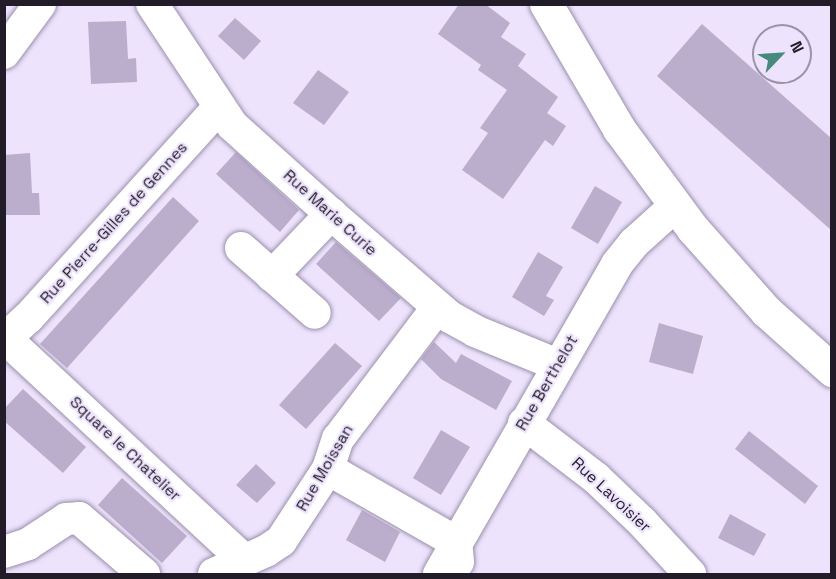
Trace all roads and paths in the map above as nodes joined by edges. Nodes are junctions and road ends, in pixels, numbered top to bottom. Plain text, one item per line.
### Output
1 (40, 4) edge
2 (152, 4) edge
3 (546, 4) edge
4 (4, 53) edge
5 (219, 107) junction
6 (675, 206) junction
7 (331, 214) junction
8 (241, 248) dead end
9 (272, 276) junction
10 (437, 308) junction
11 (315, 313) dead end
12 (5, 338) edge
13 (558, 365) junction
14 (831, 370) edge
15 (524, 423) junction
16 (328, 469) junction
17 (456, 542) junction
18 (4, 552) edge
19 (244, 560) junction
20 (144, 574) edge
21 (214, 574) edge
22 (439, 574) edge
23 (459, 574) edge
24 (690, 574) edge

1 - 4 street
2 - 5 street, Rue Marie Curie
3 - 6 main road
5 - 7 street, Rue Marie Curie
5 - 12 street, Rue Pierre-Gilles de Gennes
6 - 13 street, Rue Berthelot
6 - 14 main road
7 - 9 street
7 - 10 street, Rue Marie Curie
8 - 9 street
9 - 11 street
10 - 13 street, Rue Marie Curie
10 - 16 street, Rue Moissan
12 - 19 street, Square le Chatelier
13 - 15 street, Rue Berthelot
15 - 17 street, Rue Berthelot
15 - 24 street, Rue Lavoisier
16 - 17 street
16 - 19 street, Rue Moissan
17 - 22 street, Rue Berthelot
17 - 23 street
18 - 20 street
19 - 21 street, Rue Moissan

